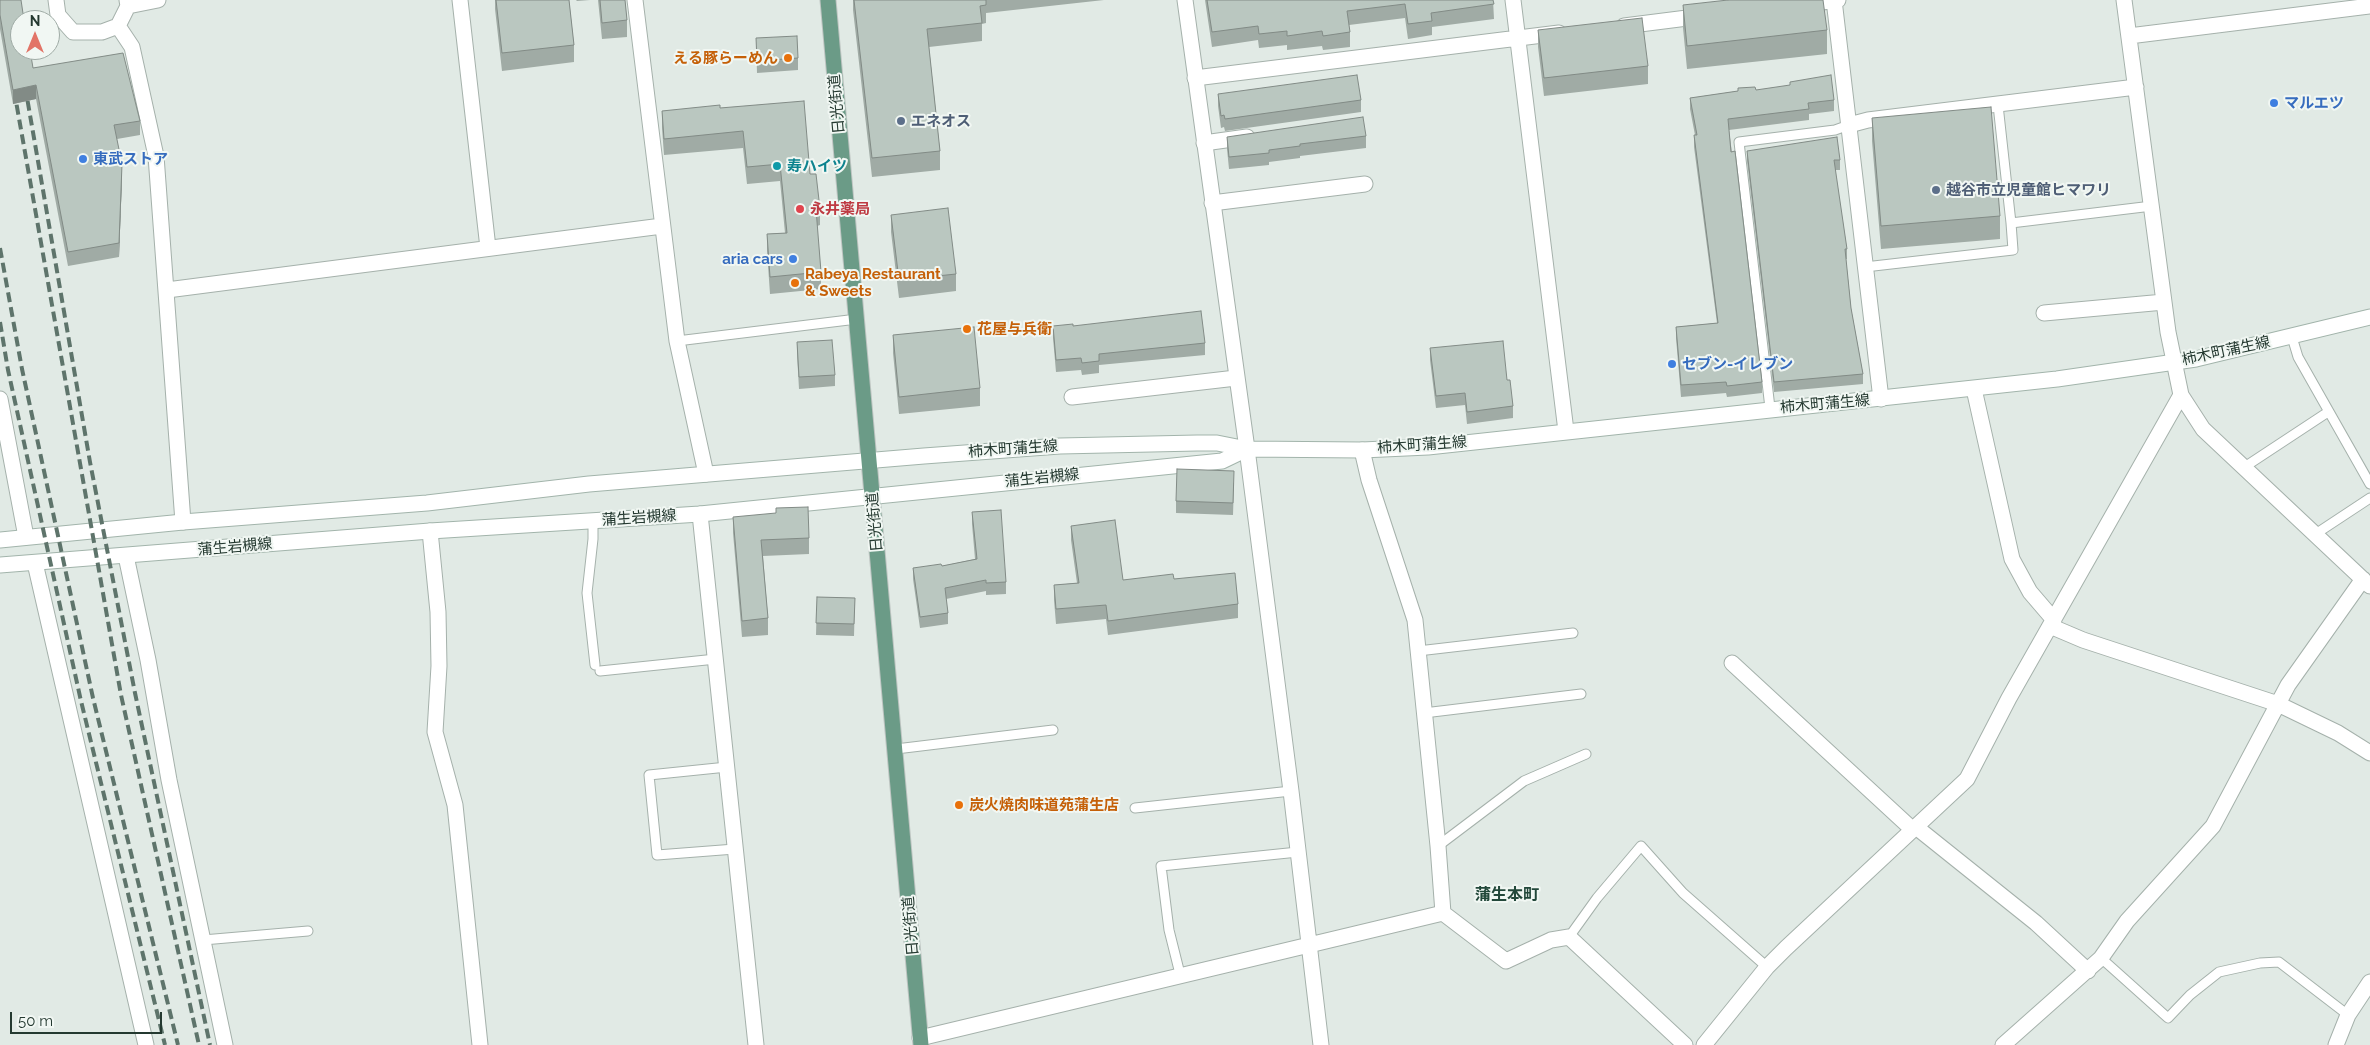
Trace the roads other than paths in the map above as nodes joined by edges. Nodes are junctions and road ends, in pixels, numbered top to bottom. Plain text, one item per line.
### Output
1 (56, 0) edge
2 (158, 0) edge
3 (460, 0) edge
4 (635, 0) edge
5 (828, 0) edge
6 (1185, 0) edge
7 (1513, 0) edge
8 (1835, 0) edge
9 (2124, 0) edge
10 (127, 3) edge
11 (1787, 6) edge
12 (2370, 6) edge
13 (1721, 14) edge
14 (118, 26) junction
15 (1606, 28) edge
16 (1577, 31) edge
17 (2129, 36) junction
18 (1519, 38) junction
19 (1195, 78) junction
20 (2136, 87) junction
21 (1998, 105) junction
22 (1849, 125) junction
23 (1262, 135) edge
24 (1204, 143) junction
25 (1366, 184) dead end
26 (1212, 203) junction
27 (2152, 206) junction
28 (2010, 223) junction
29 (662, 226) junction
30 (488, 248) junction
31 (1865, 267) junction
32 (166, 290) junction
33 (2164, 302) junction
34 (2044, 313) dead end
35 (2370, 317) edge
36 (857, 320) junction
37 (2292, 337) junction
38 (677, 341) junction
39 (2174, 362) junction
40 (1236, 378) junction
41 (1974, 389) junction
42 (2181, 395) junction
43 (1072, 397) dead end
44 (1880, 399) junction
45 (0, 400) edge
46 (1770, 408) junction
47 (2328, 412) junction
48 (1566, 431) junction
49 (1274, 448) joint
50 (1246, 449) junction
51 (1362, 450) junction
52 (870, 461) junction
53 (2243, 468) junction
54 (706, 474) junction
55 (2370, 484) edge
56 (873, 497) junction
57 (2370, 498) edge
58 (700, 514) junction
59 (183, 522) junction
60 (593, 522) junction
61 (430, 531) junction
62 (2314, 535) junction
63 (26, 537) junction
64 (0, 540) edge
65 (126, 556) junction
66 (35, 563) junction
67 (0, 565) edge
68 (2366, 583) edge
69 (2052, 623) junction
70 (1573, 633) dead end
71 (1418, 652) junction
72 (716, 659) junction
73 (1732, 663) dead end
74 (1581, 694) dead end
75 (2278, 704) junction
76 (1424, 713) junction
77 (1053, 730) dead end
78 (896, 748) junction
79 (2370, 753) edge
80 (1586, 754) dead end
81 (727, 767) junction
82 (1291, 790) junction
83 (1135, 808) dead end
84 (1914, 829) junction
85 (1438, 846) junction
86 (735, 849) junction
87 (1298, 852) junction
88 (1443, 913) junction
89 (308, 931) dead end
90 (1569, 937) junction
91 (203, 940) junction
92 (1309, 944) junction
93 (2102, 958) junction
94 (1767, 967) junction
95 (2088, 970) junction
96 (1180, 974) junction
97 (2370, 982) edge
98 (2348, 1015) junction
99 (920, 1041) edge
100 (146, 1045) edge
101 (225, 1045) edge
102 (480, 1045) edge
103 (756, 1045) edge
104 (1321, 1045) edge
105 (1685, 1045) edge
106 (1704, 1045) edge
107 (2003, 1045) edge
108 (2336, 1045) edge

1 - 14 street
2 - 10 street
3 - 30 street
4 - 29 street
5 - 36 main road, 日光街道
6 - 19 street
7 - 18 street
8 - 11 street
8 - 22 street
9 - 17 street
10 - 14 street
12 - 17 street
13 - 15 street
14 - 32 street
16 - 18 street
17 - 20 street
18 - 19 street
18 - 48 street
19 - 24 street
20 - 21 street
20 - 27 street
21 - 22 street
21 - 28 lane
22 - 31 street
22 - 46 lane
23 - 24 street
24 - 26 street
25 - 26 street
26 - 40 street
27 - 28 lane
27 - 33 street
28 - 31 lane
29 - 30 street
29 - 38 street
30 - 32 street
31 - 44 street
32 - 59 street
33 - 34 street
33 - 39 street
35 - 37 street, 柿木町蒲生線
36 - 38 lane
36 - 52 main road, 日光街道
37 - 39 street, 柿木町蒲生線
37 - 47 lane
38 - 54 street
39 - 41 street, 柿木町蒲生線
39 - 42 street
40 - 43 street
40 - 50 street
41 - 44 street, 柿木町蒲生線
41 - 69 street
42 - 53 street
42 - 69 street
44 - 46 street, 柿木町蒲生線
45 - 63 street
46 - 48 street, 柿木町蒲生線
47 - 53 lane
47 - 55 lane
48 - 51 street, 柿木町蒲生線
49 - 50 street, 蒲生岩槻線
49 - 51 street, 柿木町蒲生線
50 - 52 street, 柿木町蒲生線
50 - 56 street, 蒲生岩槻線
50 - 82 street
51 - 71 street
52 - 54 street, 蒲生岩槻線
52 - 56 main road, 日光街道
53 - 62 street
54 - 59 street, 蒲生岩槻線
56 - 58 street, 蒲生岩槻線
56 - 78 main road, 日光街道
57 - 62 lane
58 - 60 street, 蒲生岩槻線
58 - 72 street
59 - 63 street, 蒲生岩槻線
60 - 61 street, 蒲生岩槻線
60 - 72 lane
61 - 65 street, 蒲生岩槻線
61 - 102 street
62 - 68 street
63 - 64 street, 蒲生岩槻線
65 - 66 street, 蒲生岩槻線
65 - 91 street
66 - 67 street, 蒲生岩槻線
66 - 100 street
68 - 75 street
69 - 75 street
69 - 84 street
70 - 71 lane
71 - 76 street
72 - 81 street
73 - 84 street
74 - 76 lane
75 - 79 street
75 - 93 street
76 - 85 street
77 - 78 lane
78 - 99 main road, 日光街道
80 - 85 lane
81 - 86 street
81 - 86 lane
82 - 83 lane
82 - 87 street
84 - 94 street
84 - 95 street
85 - 88 street
86 - 103 street
87 - 92 street
87 - 96 lane
88 - 90 street
88 - 92 street
89 - 91 lane
90 - 94 lane
90 - 105 street
91 - 101 street
92 - 96 street
92 - 104 street
93 - 95 street
93 - 98 lane
94 - 106 street
95 - 107 street
96 - 99 street
97 - 98 street
98 - 108 street

